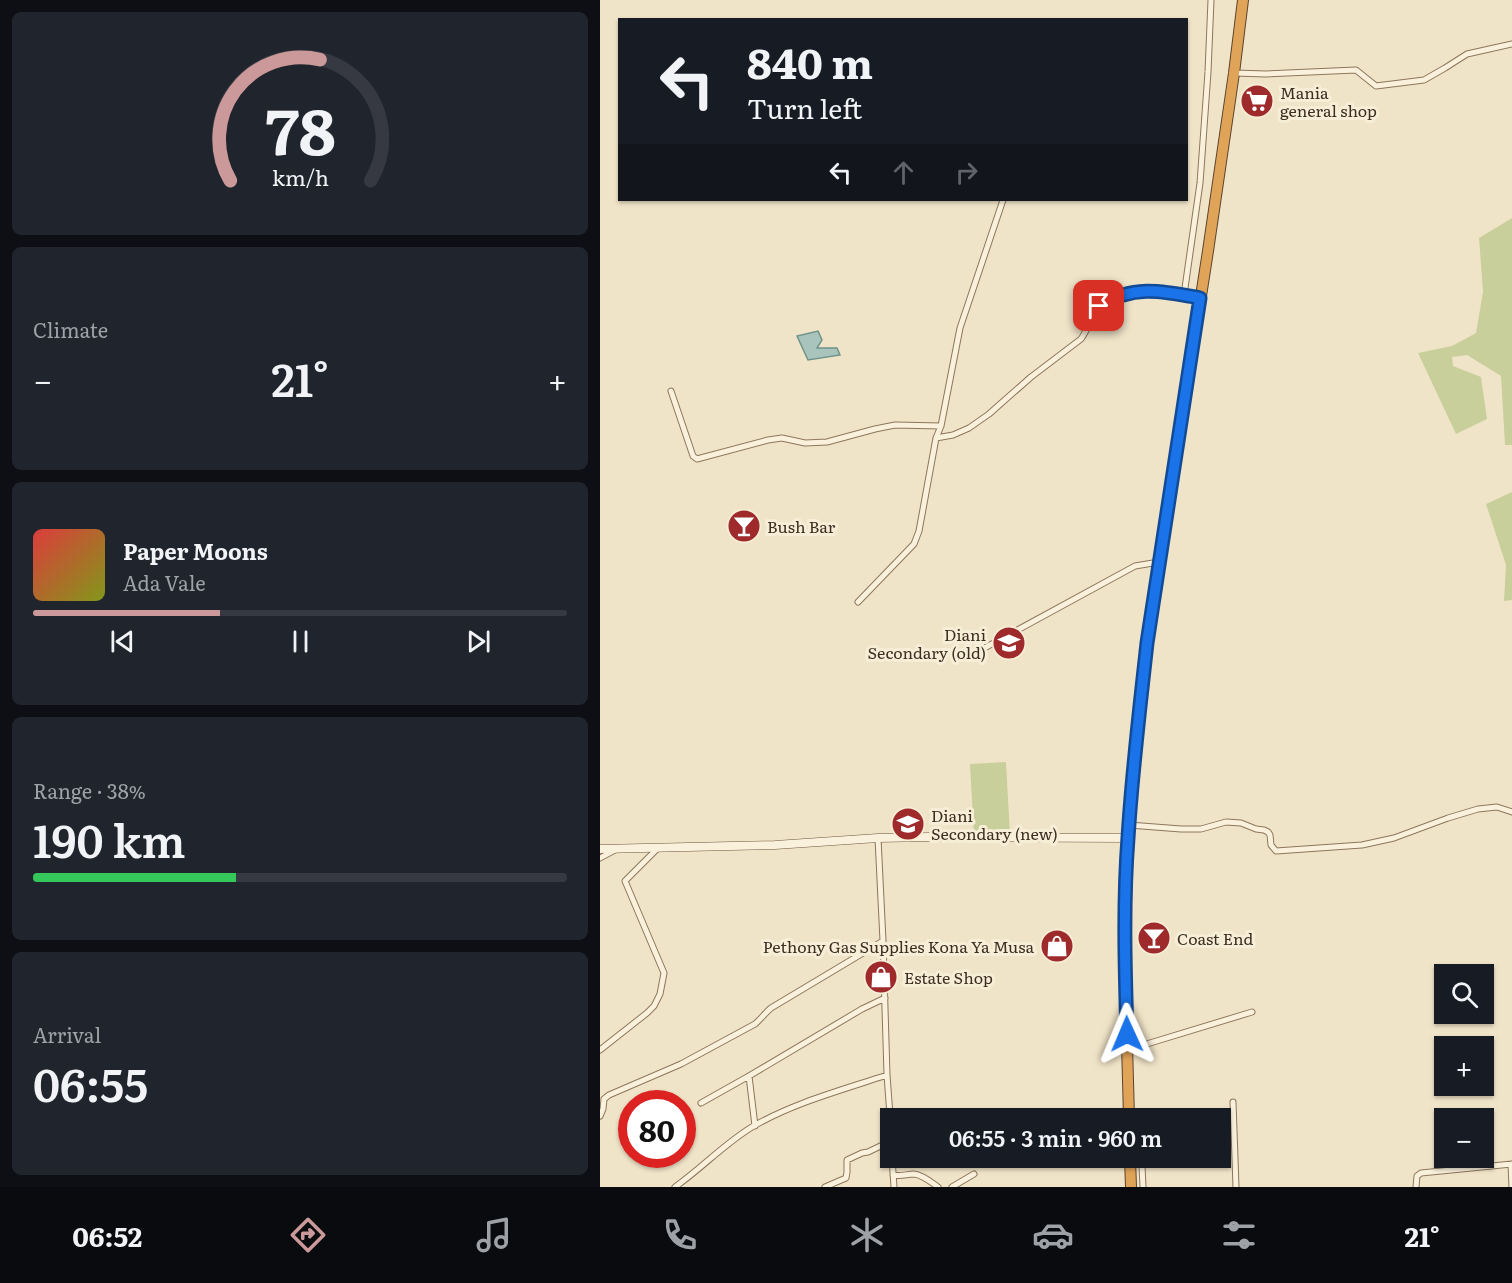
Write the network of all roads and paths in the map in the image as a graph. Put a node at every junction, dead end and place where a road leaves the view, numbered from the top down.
1 (1211, 0) edge
2 (1243, 0) edge
3 (1512, 44) edge
4 (1234, 73) junction
5 (1004, 201) edge
6 (1184, 295) junction
7 (1200, 298) junction
8 (671, 391) dead end
9 (941, 426) junction
10 (936, 438) junction
11 (1160, 562) junction
12 (858, 602) dead end
13 (979, 651) dead end
14 (1512, 812) edge
15 (1129, 825) junction
16 (878, 838) junction
17 (1128, 838) junction
18 (600, 849) edge
19 (617, 849) junction
20 (657, 849) junction
21 (600, 858) edge
22 (883, 941) junction
23 (885, 998) junction
24 (1252, 1012) dead end
25 (600, 1050) edge
26 (1127, 1050) junction
27 (887, 1075) junction
28 (749, 1076) junction
29 (701, 1102) dead end
30 (1233, 1102) dead end
31 (889, 1108) edge
32 (1129, 1108) edge
33 (600, 1116) edge
34 (755, 1126) junction
35 (880, 1146) edge
36 (1511, 1164) edge
37 (893, 1168) edge
38 (1130, 1168) edge
39 (1142, 1168) edge
40 (974, 1174) dead end
41 (893, 1175) junction
42 (675, 1187) edge
43 (825, 1187) edge
44 (894, 1187) edge
45 (938, 1187) edge
46 (952, 1187) edge
47 (1131, 1187) edge
48 (1143, 1187) edge
49 (1236, 1187) edge
50 (1416, 1187) edge
51 (1512, 1187) edge

1 - 6 street
2 - 4 highway
3 - 4 street
4 - 7 highway
5 - 9 street
6 - 7 street
6 - 10 street
7 - 11 highway
8 - 9 street
9 - 10 street
10 - 12 street
11 - 13 street
11 - 15 highway
14 - 15 street
15 - 17 highway
16 - 17 street
16 - 20 street
16 - 22 street
17 - 26 highway
18 - 19 street
19 - 20 street
19 - 21 street
20 - 25 street
22 - 23 street
22 - 33 street
23 - 27 street
23 - 28 street
24 - 26 street
26 - 32 highway
27 - 31 street
27 - 34 street
28 - 29 street
28 - 34 street
30 - 49 street
34 - 42 street
35 - 43 street
36 - 50 street
36 - 51 street
37 - 41 street
38 - 47 highway
39 - 48 street
40 - 46 street
41 - 44 street
41 - 45 street

